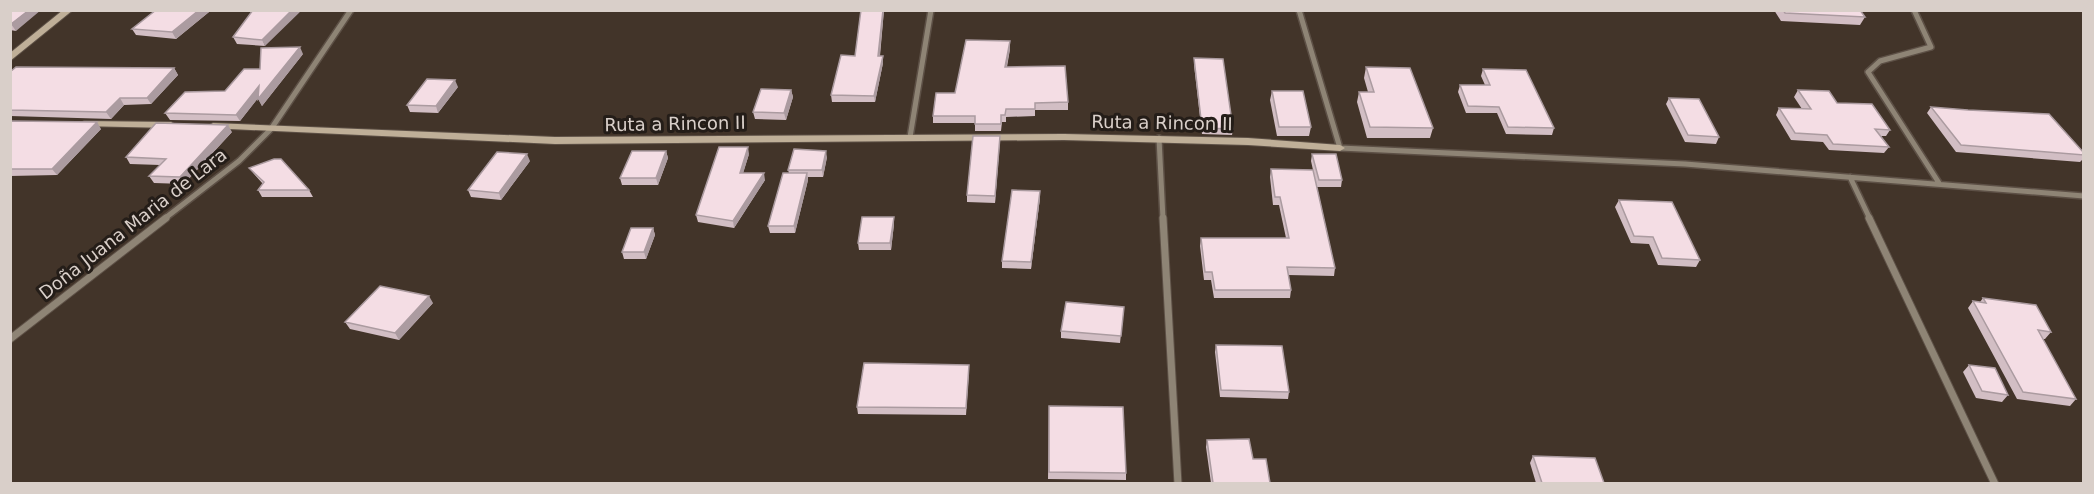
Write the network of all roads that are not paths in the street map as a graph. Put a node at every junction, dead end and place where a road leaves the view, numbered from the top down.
1 (69, 10) edge
2 (351, 10) edge
3 (931, 10) edge
4 (1299, 10) edge
5 (1914, 10) edge
6 (10, 58) edge
7 (70, 123) edge
8 (178, 125) edge
9 (202, 126) edge
10 (271, 129) junction
11 (910, 137) junction
12 (1159, 138) junction
13 (1340, 148) junction
14 (1850, 177) junction
15 (1939, 183) junction
16 (2084, 196) edge
17 (10, 339) edge
18 (1178, 483) edge
19 (1995, 483) edge

1 - 6 street
2 - 10 street, Doña Juana Maria de Lara
3 - 11 street
4 - 13 street
5 - 15 street
7 - 8 street
9 - 10 street, Ruta a Rincon II
10 - 11 street, Ruta a Rincon II
10 - 17 street, Doña Juana Maria de Lara
11 - 12 street, Ruta a Rincon II
12 - 13 street, Ruta a Rincon II
12 - 18 street
13 - 14 street
14 - 15 street
14 - 19 street
15 - 16 street

